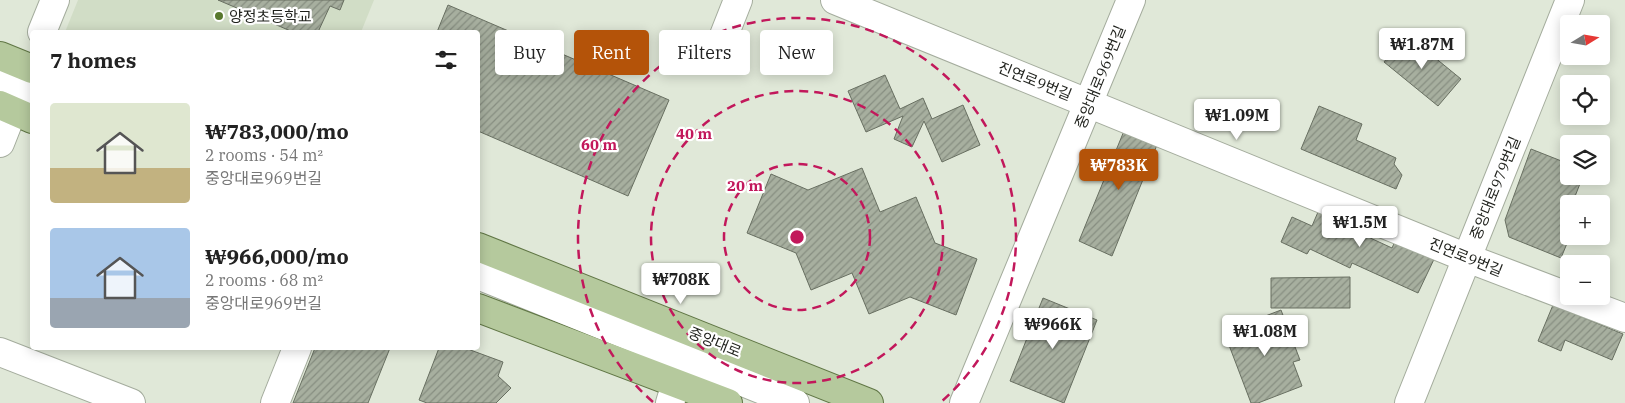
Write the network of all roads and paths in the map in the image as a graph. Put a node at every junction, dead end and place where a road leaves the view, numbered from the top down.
1 (55, 0) edge
2 (738, 0) edge
3 (835, 0) edge
4 (1131, 0) edge
5 (1570, 0) edge
6 (43, 30) edge
7 (726, 30) edge
8 (0, 56) edge
9 (30, 64) edge
10 (0, 82) edge
11 (1089, 103) junction
12 (19, 107) edge
13 (0, 143) edge
14 (480, 248) edge
15 (1467, 258) junction
16 (480, 276) edge
17 (480, 309) edge
18 (1625, 318) edge
19 (296, 350) edge
20 (0, 352) edge
21 (673, 393) edge
22 (131, 403) edge
23 (275, 403) edge
24 (728, 403) edge
25 (795, 403) edge
26 (869, 403) edge
27 (964, 403) edge
28 (1409, 403) edge

1 - 6 street
2 - 7 street
3 - 11 street, 진연로9번길
4 - 11 street, 중앙대로969번길
5 - 15 street, 중앙대로979번길
8 - 9 main road
10 - 12 street
11 - 15 street, 진연로9번길
11 - 27 street, 중앙대로969번길
12 - 13 street
14 - 26 main road, 중앙대로
15 - 18 street, 진연로9번길
15 - 28 street, 중앙대로979번길
16 - 25 street
17 - 21 main road
19 - 23 street
20 - 22 street
21 - 24 main road

